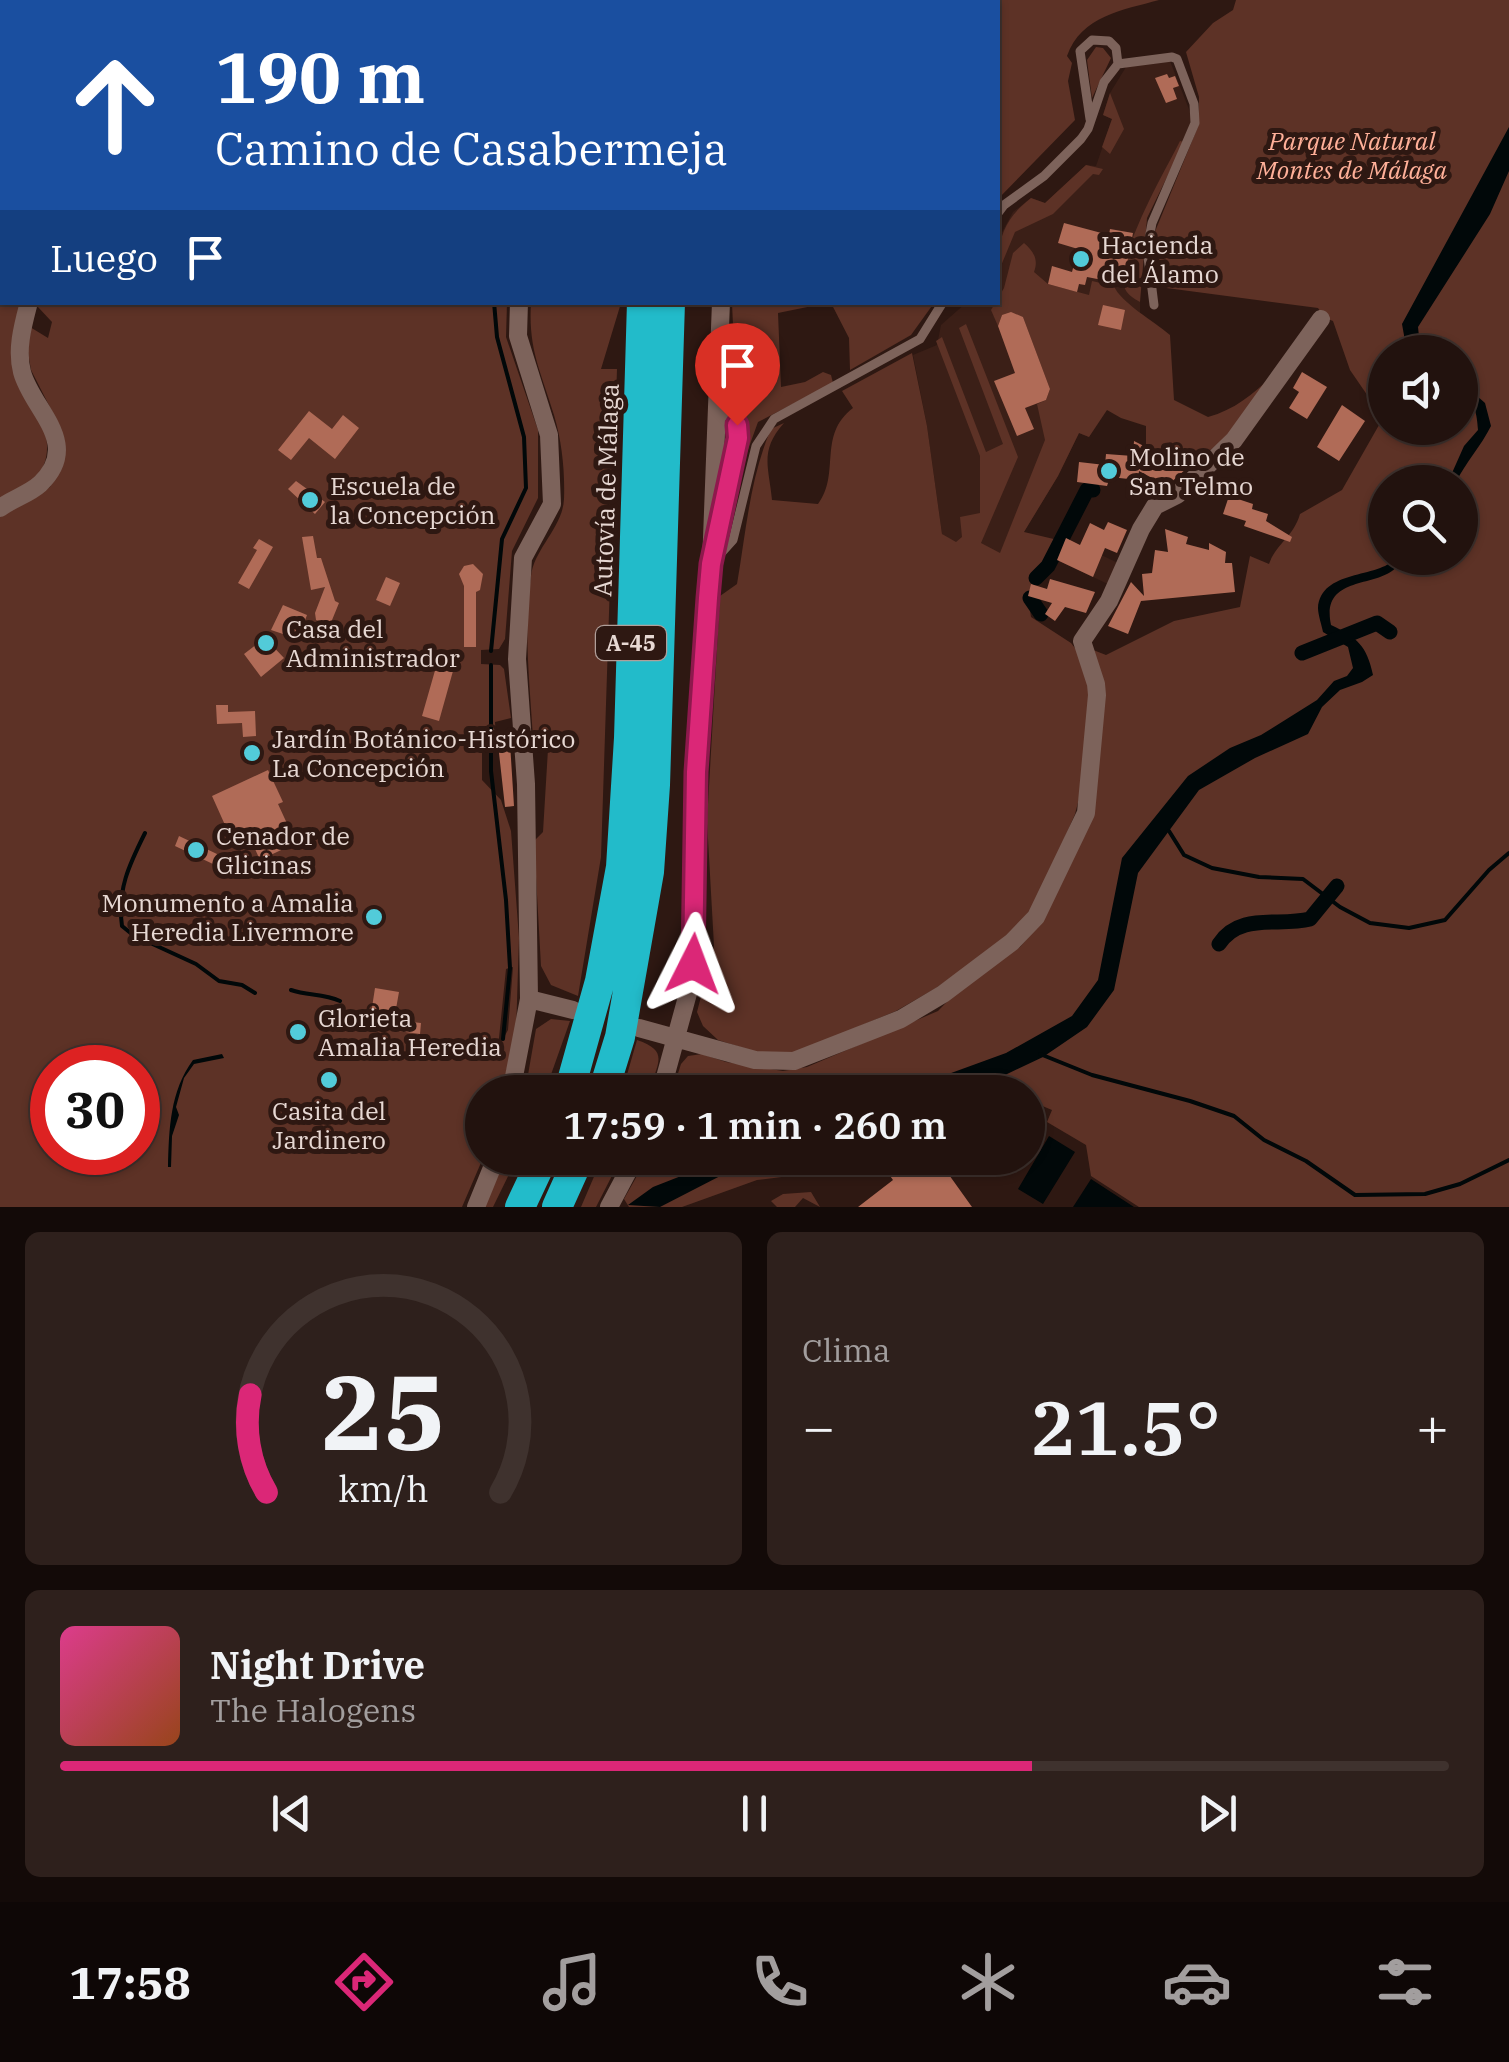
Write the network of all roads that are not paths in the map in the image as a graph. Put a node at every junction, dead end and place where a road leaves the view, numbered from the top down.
1 (1118, 64) junction
2 (1090, 118) junction
3 (1000, 211) edge
4 (28, 305) edge
5 (520, 305) edge
6 (642, 305) edge
7 (670, 305) edge
8 (721, 305) edge
9 (940, 305) edge
10 (1154, 306) dead end
11 (1321, 320) dead end
12 (920, 339) junction
13 (928, 349) dead end
14 (0, 508) edge
15 (711, 564) junction
16 (530, 999) junction
17 (573, 1010) dead end
18 (639, 1028) dead end
19 (676, 1038) junction
20 (514, 1075) edge
21 (573, 1075) edge
22 (607, 1075) edge
23 (665, 1075) edge
24 (489, 1175) edge
25 (535, 1175) edge
26 (571, 1175) edge
27 (626, 1175) edge
28 (476, 1207) edge
29 (520, 1207) edge
30 (557, 1207) edge
31 (609, 1207) edge

1 - 2 lane
1 - 2 lane
1 - 10 lane
2 - 3 lane
4 - 14 street
5 - 16 street
6 - 21 highway, Autovía de Málaga / A-45
7 - 22 highway, A-45
8 - 15 street
9 - 12 lane
11 - 19 street
12 - 13 lane
12 - 15 lane
15 - 19 street
16 - 17 street
16 - 20 street
18 - 19 street
19 - 23 street
24 - 28 street
25 - 29 highway
26 - 30 highway
27 - 31 street

